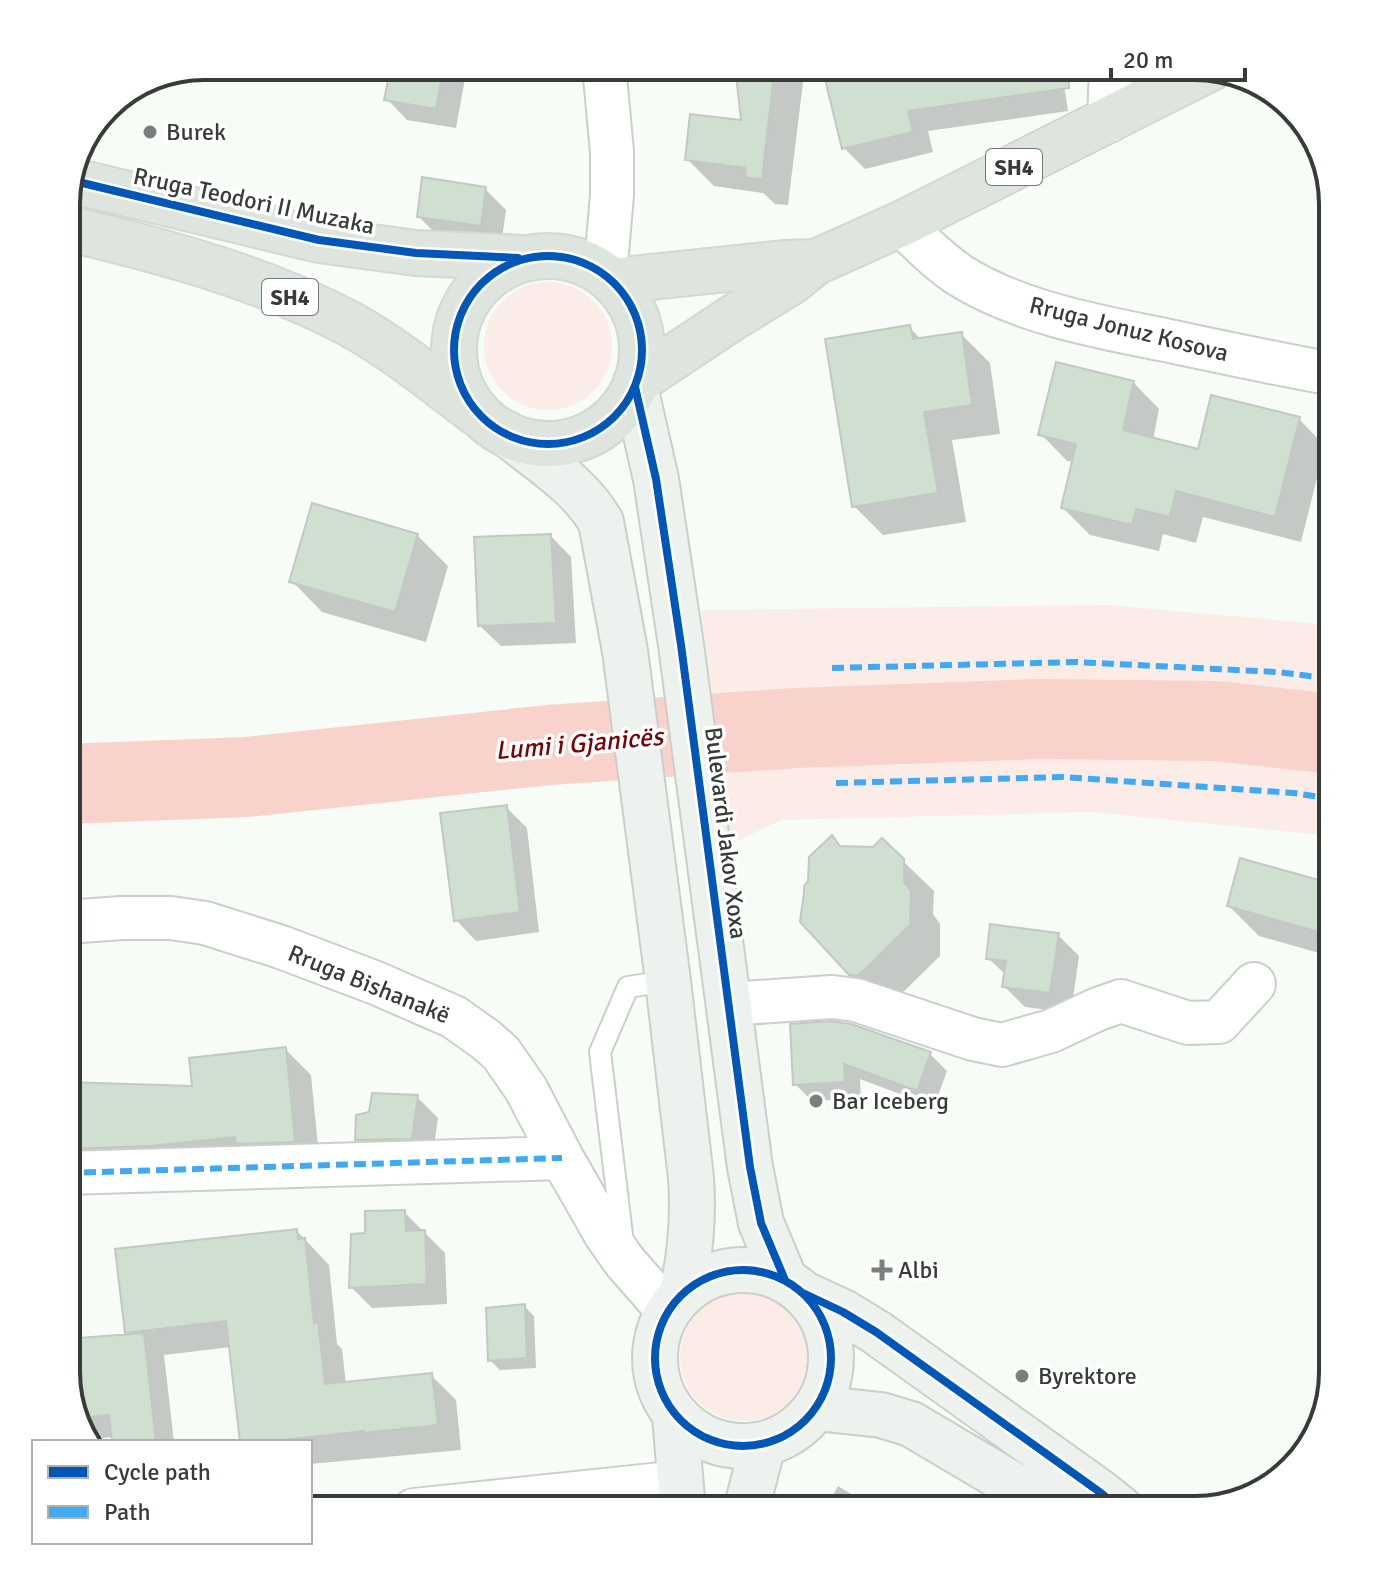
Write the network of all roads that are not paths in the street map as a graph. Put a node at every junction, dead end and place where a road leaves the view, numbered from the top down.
1 (605, 80) edge
2 (1110, 80) edge
3 (1188, 80) edge
4 (1109, 121) junction
5 (82, 183) edge
6 (901, 224) junction
7 (80, 231) edge
8 (526, 258) junction
9 (816, 262) junction
10 (609, 278) junction
11 (1319, 371) edge
12 (635, 385) junction
13 (497, 428) junction
14 (80, 921) edge
15 (668, 981) junction
16 (1254, 984) dead end
17 (728, 1004) junction
18 (562, 1158) junction
19 (80, 1173) edge
20 (625, 1262) junction
21 (794, 1287) junction
22 (675, 1302) junction
23 (816, 1408) junction
24 (675, 1417) junction
25 (763, 1445) junction
26 (681, 1496) edge
27 (750, 1496) edge
28 (1032, 1496) edge
29 (1104, 1496) edge

1 - 10 street
2 - 4 street
3 - 4 main road, SH4
4 - 6 main road, SH4
5 - 8 main road, Rruga Teodori II Muzaka
6 - 9 main road, SH4
6 - 11 street, Rruga Jonuz Kosova
7 - 13 main road, SH4
8 - 10 main road
8 - 13 main road
9 - 10 main road, SH4
9 - 12 main road, SH4
10 - 12 main road, SH4
12 - 13 main road, SH4
12 - 17 main road, Bulevardi Jakov Xoxa
13 - 15 main road
14 - 18 street, Rruga Bishanakë
15 - 20 lane
15 - 22 main road
16 - 17 street
17 - 21 main road, Bulevardi Jakov Xoxa
18 - 19 street
18 - 20 street, Rruga Bishanakë
20 - 22 street, Rruga Bishanakë
21 - 22 main road
21 - 23 main road
21 - 29 main road
22 - 24 main road
23 - 25 main road
23 - 28 main road
24 - 25 main road
24 - 26 main road
25 - 27 main road

